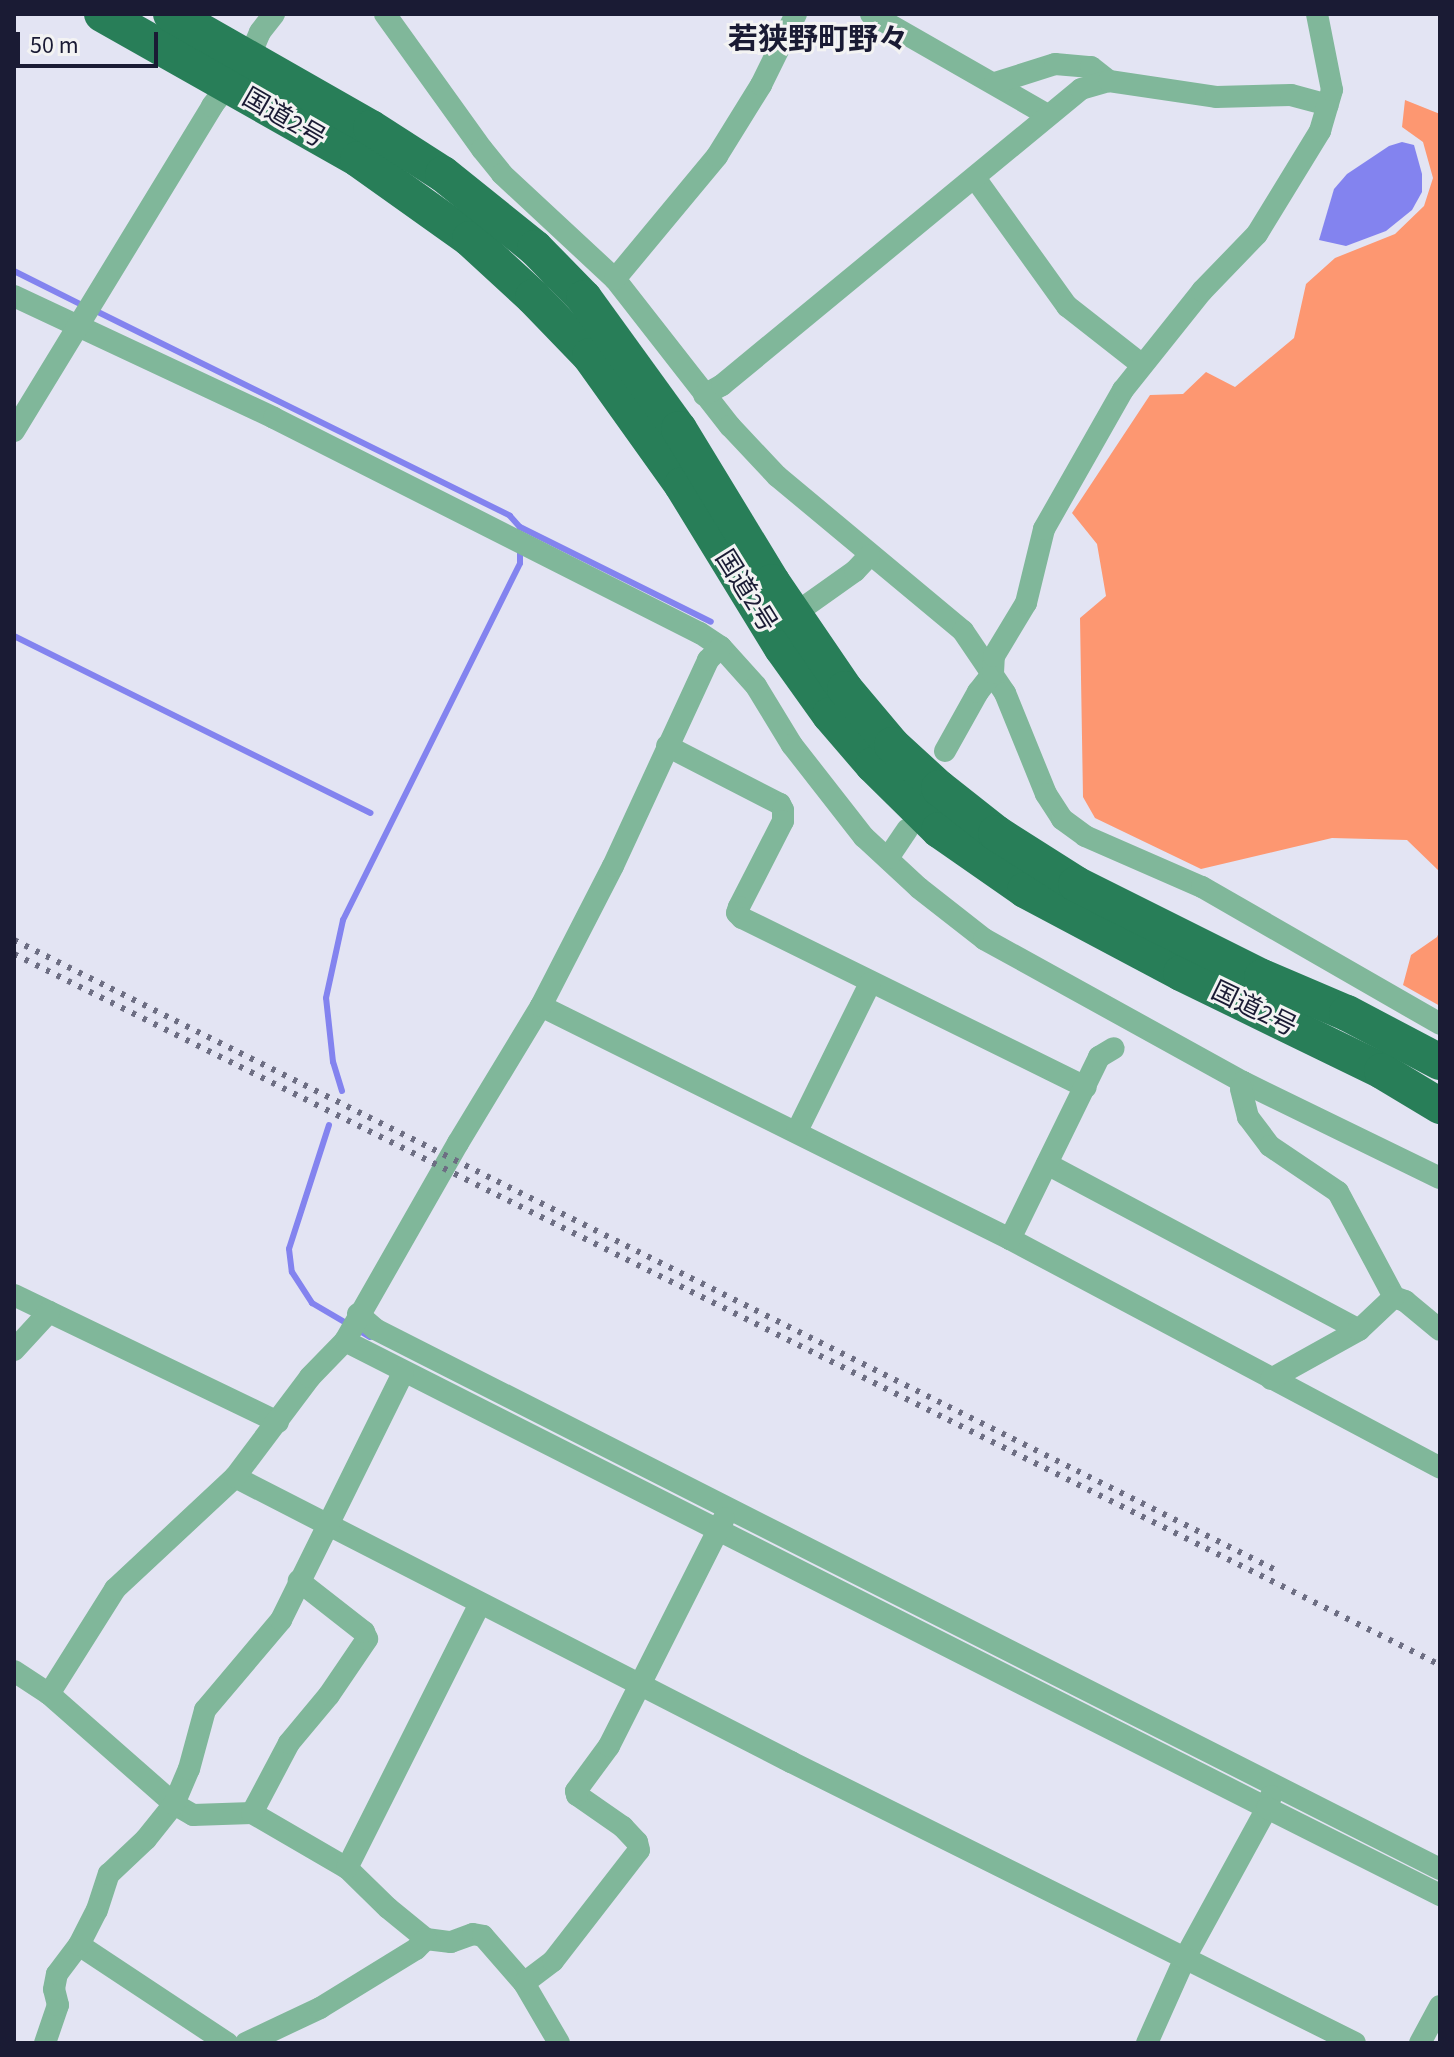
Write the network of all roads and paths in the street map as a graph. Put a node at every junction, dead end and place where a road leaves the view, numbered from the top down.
1 (102, 14) edge
2 (171, 14) edge
3 (274, 14) edge
4 (385, 14) edge
5 (796, 14) edge
6 (871, 14) edge
7 (1317, 14) edge
8 (249, 58) junction
9 (1109, 81) junction
10 (995, 83) junction
11 (226, 84) junction
12 (1328, 105) junction
13 (1047, 115) junction
14 (975, 178) junction
15 (615, 279) junction
16 (14, 296) edge
17 (80, 322) junction
18 (1141, 364) junction
19 (704, 395) junction
20 (14, 431) edge
21 (869, 556) junction
22 (793, 615) junction
23 (721, 647) junction
24 (993, 673) junction
25 (667, 746) junction
26 (945, 751) dead end
27 (907, 830) dead end
28 (888, 858) junction
29 (870, 983) junction
30 (541, 1006) junction
31 (1440, 1024) edge
32 (1114, 1048) dead end
33 (1440, 1062) edge
34 (1243, 1082) junction
35 (1086, 1087) junction
36 (1440, 1106) edge
37 (797, 1131) junction
38 (1047, 1164) junction
39 (1440, 1178) edge
40 (1010, 1239) junction
41 (14, 1295) edge
42 (1394, 1297) junction
43 (49, 1312) junction
44 (352, 1327) junction
45 (1359, 1330) junction
46 (1440, 1330) edge
47 (14, 1350) edge
48 (403, 1373) junction
49 (1271, 1379) junction
50 (278, 1422) junction
51 (1440, 1468) edge
52 (235, 1477) junction
53 (724, 1519) junction
54 (328, 1525) junction
55 (299, 1581) junction
56 (480, 1604) junction
57 (14, 1671) edge
58 (641, 1684) junction
59 (49, 1694) junction
60 (1270, 1800) junction
61 (174, 1804) junction
62 (252, 1813) junction
63 (347, 1868) junction
64 (1440, 1869) edge
65 (1440, 1895) edge
66 (426, 1939) junction
67 (79, 1945) junction
68 (1185, 1958) junction
69 (524, 1983) junction
70 (1440, 2006) edge
71 (556, 2042) edge
72 (45, 2043) edge
73 (227, 2043) edge
74 (246, 2043) edge
75 (1147, 2043) edge
76 (1355, 2043) edge
77 (1420, 2043) edge

1 - 11 highway, 国道2号
2 - 8 highway, 国道2号
3 - 8 street
4 - 15 street
5 - 15 street
6 - 10 street
7 - 12 street
8 - 11 street
8 - 22 highway, 国道2号
9 - 10 street
9 - 12 street
9 - 13 street
10 - 13 street
11 - 17 street
11 - 36 highway, 国道2号
12 - 18 street
13 - 14 street
14 - 18 street
14 - 19 street
15 - 19 street
16 - 17 street
17 - 20 street
17 - 23 street
18 - 24 street
19 - 21 street
21 - 22 street
21 - 24 street
22 - 33 highway, 国道2号
23 - 25 street
23 - 28 street
24 - 26 street
24 - 31 street
25 - 29 street
25 - 30 street
27 - 28 street
28 - 34 street
29 - 35 street
29 - 37 street
30 - 37 street
30 - 44 street
32 - 35 street
34 - 39 street
34 - 42 street
35 - 38 street
37 - 40 street
38 - 40 street
38 - 45 street
40 - 49 street
41 - 43 street
42 - 45 street
42 - 46 street
43 - 47 street
43 - 50 street
44 - 48 street
44 - 50 street
44 - 53 street
45 - 49 street
48 - 53 street
48 - 54 street
49 - 51 street
50 - 52 street
52 - 54 street
52 - 59 street
53 - 58 street
53 - 60 street
53 - 64 street
54 - 55 street
54 - 56 street
55 - 61 street
55 - 62 street
56 - 58 street
56 - 63 street
57 - 59 street
58 - 68 street
58 - 69 street
59 - 61 street
60 - 65 street
60 - 68 street
61 - 62 street
61 - 67 street
62 - 63 street
63 - 66 street
66 - 69 street
66 - 74 street
67 - 72 street
67 - 73 street
68 - 75 street
68 - 76 street
69 - 71 street
70 - 77 street

